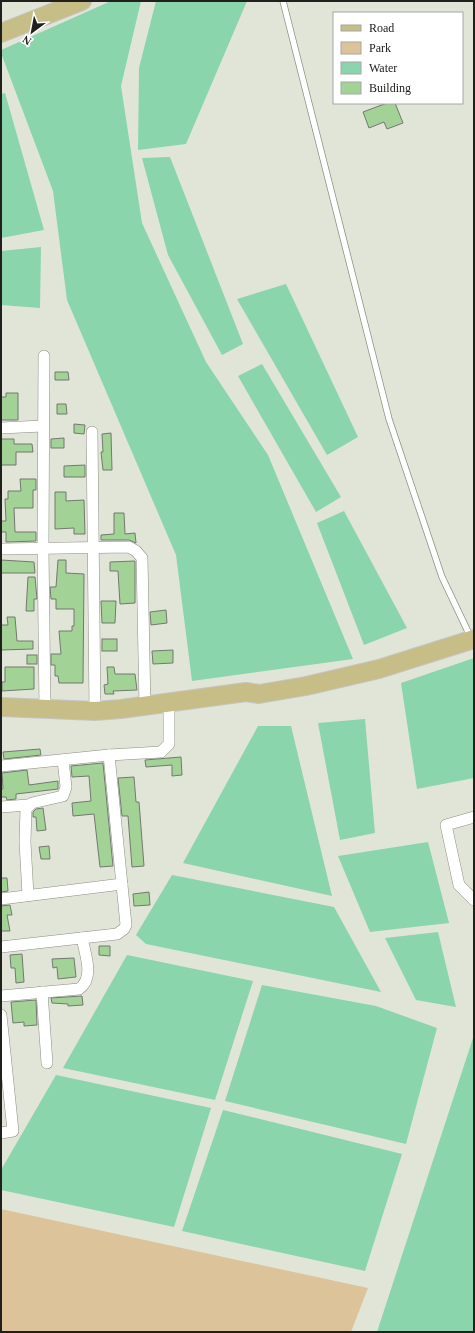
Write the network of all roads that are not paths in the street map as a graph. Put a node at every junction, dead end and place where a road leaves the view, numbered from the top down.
1 (283, 1) edge
2 (73, 5) edge
3 (1, 33) edge
4 (44, 356) dead end
5 (44, 426) junction
6 (1, 428) edge
7 (92, 432) dead end
8 (43, 548) junction
9 (94, 548) junction
10 (1, 549) edge
11 (473, 639) edge
12 (259, 694) junction
13 (1, 707) edge
14 (145, 707) junction
15 (45, 710) junction
16 (95, 711) junction
17 (169, 713) junction
18 (1, 717) edge
19 (109, 755) junction
20 (62, 760) junction
21 (1, 766) edge
22 (28, 805) junction
23 (1, 807) edge
24 (474, 818) edge
25 (122, 884) junction
26 (28, 895) junction
27 (1, 899) edge
28 (474, 900) edge
29 (82, 938) junction
30 (1, 947) edge
31 (42, 992) junction
32 (1, 996) edge
33 (1, 1015) edge
34 (47, 1063) dead end
35 (1, 1133) edge

1 - 11 lane
2 - 3 main road
4 - 5 street
5 - 6 street
5 - 8 street
7 - 9 street
8 - 9 street
8 - 10 street
8 - 15 street
9 - 14 street
9 - 16 street
11 - 12 main road
12 - 14 main road
12 - 17 main road
13 - 15 main road
14 - 16 main road
15 - 16 main road
17 - 18 main road
17 - 19 street
19 - 20 street
19 - 25 street
20 - 21 street
20 - 22 street
22 - 23 street
22 - 26 street
24 - 28 street
25 - 26 street
25 - 29 street
26 - 27 street
29 - 30 street
29 - 31 street
31 - 32 street
31 - 34 street
33 - 35 street

